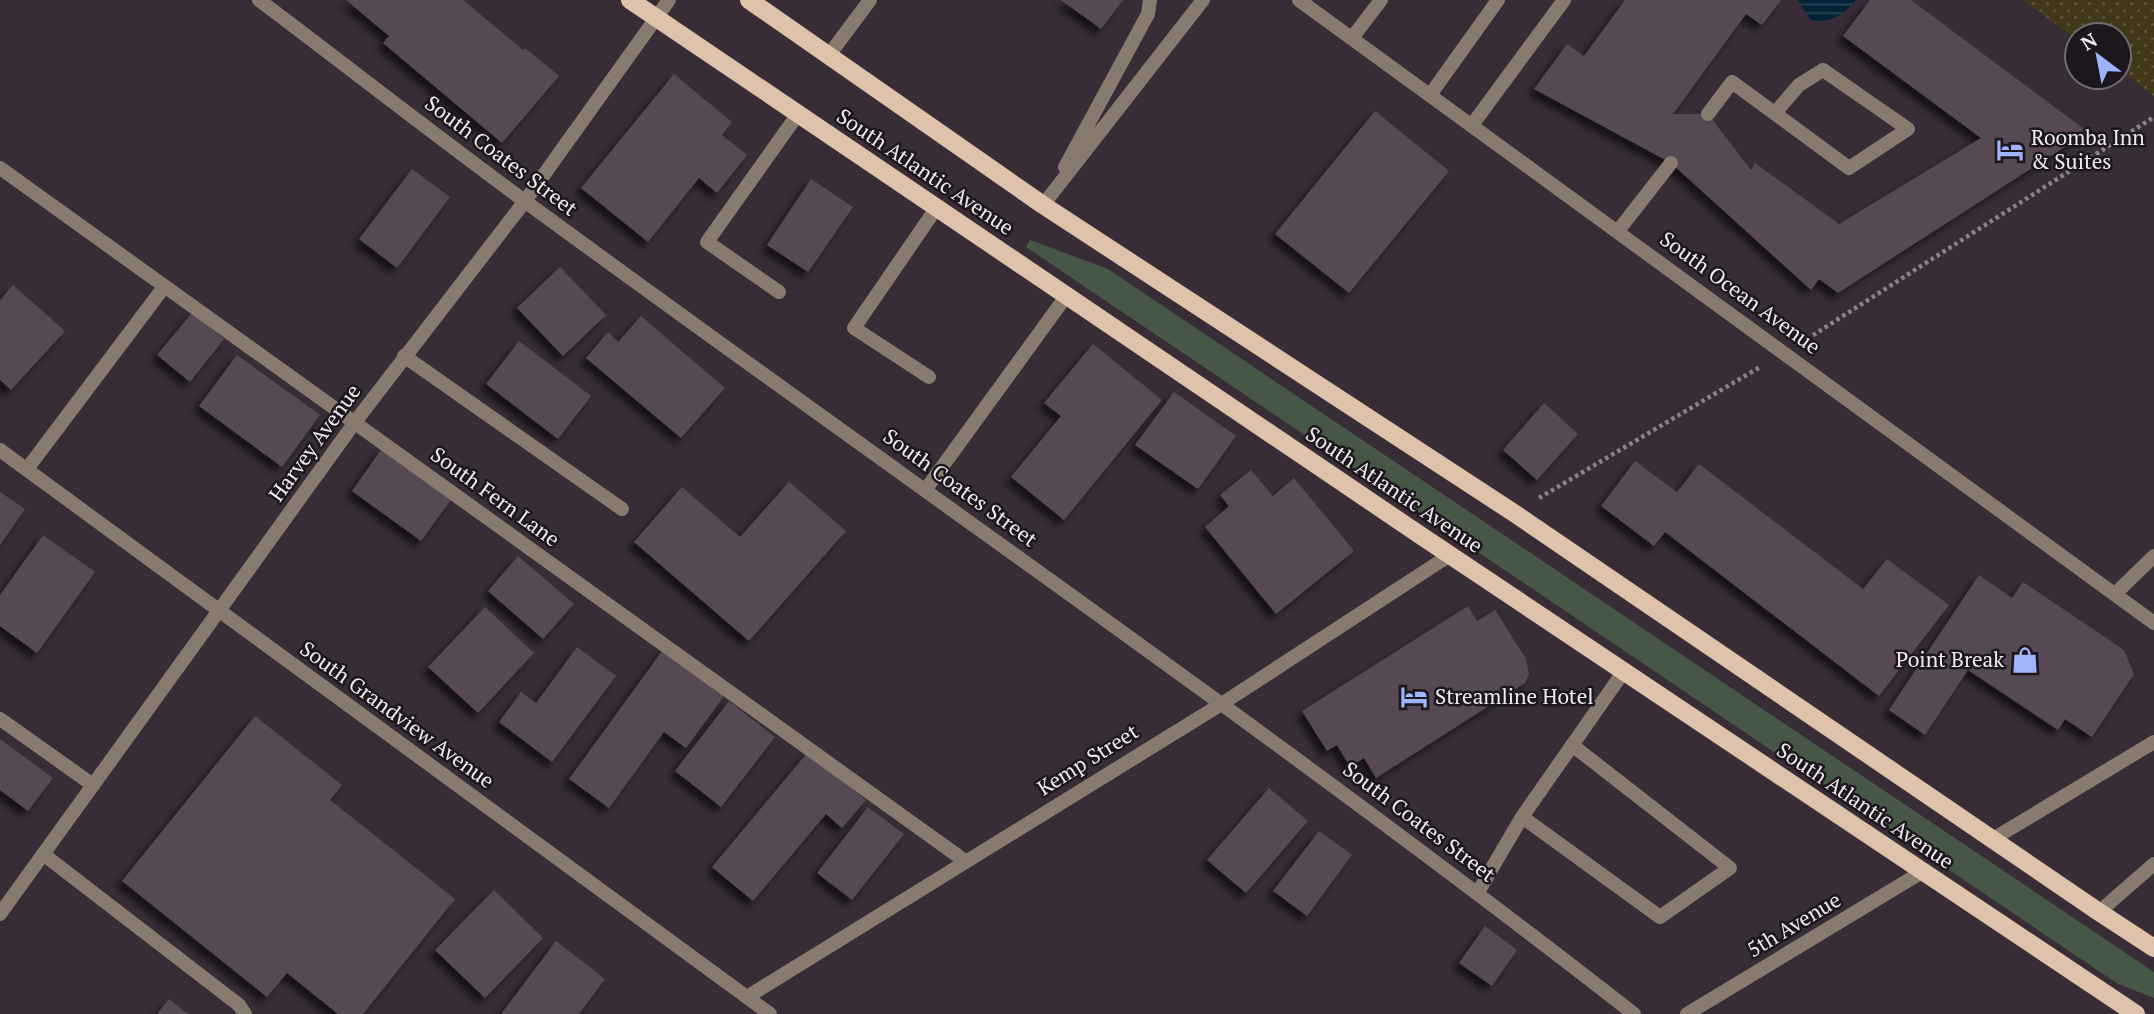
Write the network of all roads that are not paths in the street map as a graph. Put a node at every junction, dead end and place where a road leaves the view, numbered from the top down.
1 (259, 0) edge
2 (630, 0) edge
3 (669, 0) edge
4 (749, 0) edge
5 (870, 0) edge
6 (1150, 0) edge
7 (1203, 0) edge
8 (1299, 0) edge
9 (1381, 0) edge
10 (1499, 0) edge
11 (1564, 0) edge
12 (656, 19) junction
13 (1352, 38) junction
14 (829, 55) junction
15 (1430, 95) junction
16 (798, 114) junction
17 (1708, 114) dead end
18 (1775, 114) junction
19 (1472, 125) junction
20 (1671, 163) dead end
21 (0, 168) edge
22 (525, 201) junction
23 (1044, 205) junction
24 (937, 207) junction
25 (1618, 231) junction
26 (164, 287) junction
27 (779, 292) dead end
28 (1067, 295) junction
29 (404, 356) junction
30 (929, 377) dead end
31 (355, 422) junction
32 (0, 450) edge
33 (27, 469) junction
34 (926, 489) junction
35 (622, 509) dead end
36 (1450, 555) junction
37 (2154, 556) edge
38 (2115, 594) junction
39 (219, 611) junction
40 (2154, 623) edge
41 (1624, 671) junction
42 (1223, 703) junction
43 (0, 719) edge
44 (2154, 743) edge
45 (1572, 745) junction
46 (93, 785) junction
47 (1522, 817) junction
48 (1993, 839) junction
49 (43, 854) junction
50 (965, 861) junction
51 (2154, 864) edge
52 (1922, 872) junction
53 (1478, 892) junction
54 (2099, 912) junction
55 (0, 914) edge
56 (2154, 948) edge
57 (747, 997) junction
58 (246, 1014) edge
59 (770, 1014) edge
60 (1634, 1014) edge
61 (1687, 1014) edge
62 (2136, 1014) edge

1 - 22 street, South Coates Street
2 - 12 main road, South Atlantic Avenue
3 - 12 street, Harvey Avenue
4 - 14 main road, South Atlantic Avenue
5 - 14 street
6 - 23 street
7 - 23 street
8 - 13 street, South Ocean Avenue
9 - 13 street
10 - 15 street
11 - 19 street
12 - 16 main road, South Atlantic Avenue
12 - 22 street, Harvey Avenue
13 - 15 street, South Ocean Avenue
14 - 23 main road, South Atlantic Avenue
15 - 19 street, South Ocean Avenue
16 - 24 main road, South Atlantic Avenue
16 - 27 street
17 - 18 street
18 - 18 street
19 - 25 street, South Ocean Avenue
20 - 25 street
21 - 26 street, South Fern Lane
22 - 29 street, Harvey Avenue
22 - 34 street, South Coates Street
23 - 48 main road, South Atlantic Avenue
24 - 28 main road, South Atlantic Avenue
24 - 30 street
25 - 38 street, South Ocean Avenue
26 - 31 street, South Fern Lane
26 - 33 street
28 - 34 street
28 - 36 main road, South Atlantic Avenue
29 - 31 street, Harvey Avenue
29 - 35 street
31 - 39 street, Harvey Avenue
31 - 50 street, South Fern Lane
32 - 33 street, South Grandview Avenue
33 - 39 street, South Grandview Avenue
34 - 42 street, South Coates Street
36 - 41 main road, South Atlantic Avenue
36 - 42 street, Kemp Street
37 - 38 street
38 - 40 street, South Ocean Avenue
39 - 46 street, Harvey Avenue
39 - 57 street, South Grandview Avenue
41 - 45 street
41 - 52 main road, South Atlantic Avenue
42 - 50 street, Kemp Street
42 - 53 street, South Coates Street
43 - 46 street
44 - 48 street
45 - 47 street
45 - 47 street
46 - 49 street, Harvey Avenue
47 - 53 street
48 - 54 main road, South Atlantic Avenue
49 - 55 street, Harvey Avenue
49 - 58 street
50 - 57 street, Kemp Street
51 - 54 street
52 - 61 street, 5th Avenue
52 - 62 main road, South Atlantic Avenue
53 - 60 street, South Coates Street
54 - 56 main road, South Atlantic Avenue
57 - 59 street, South Grandview Avenue

